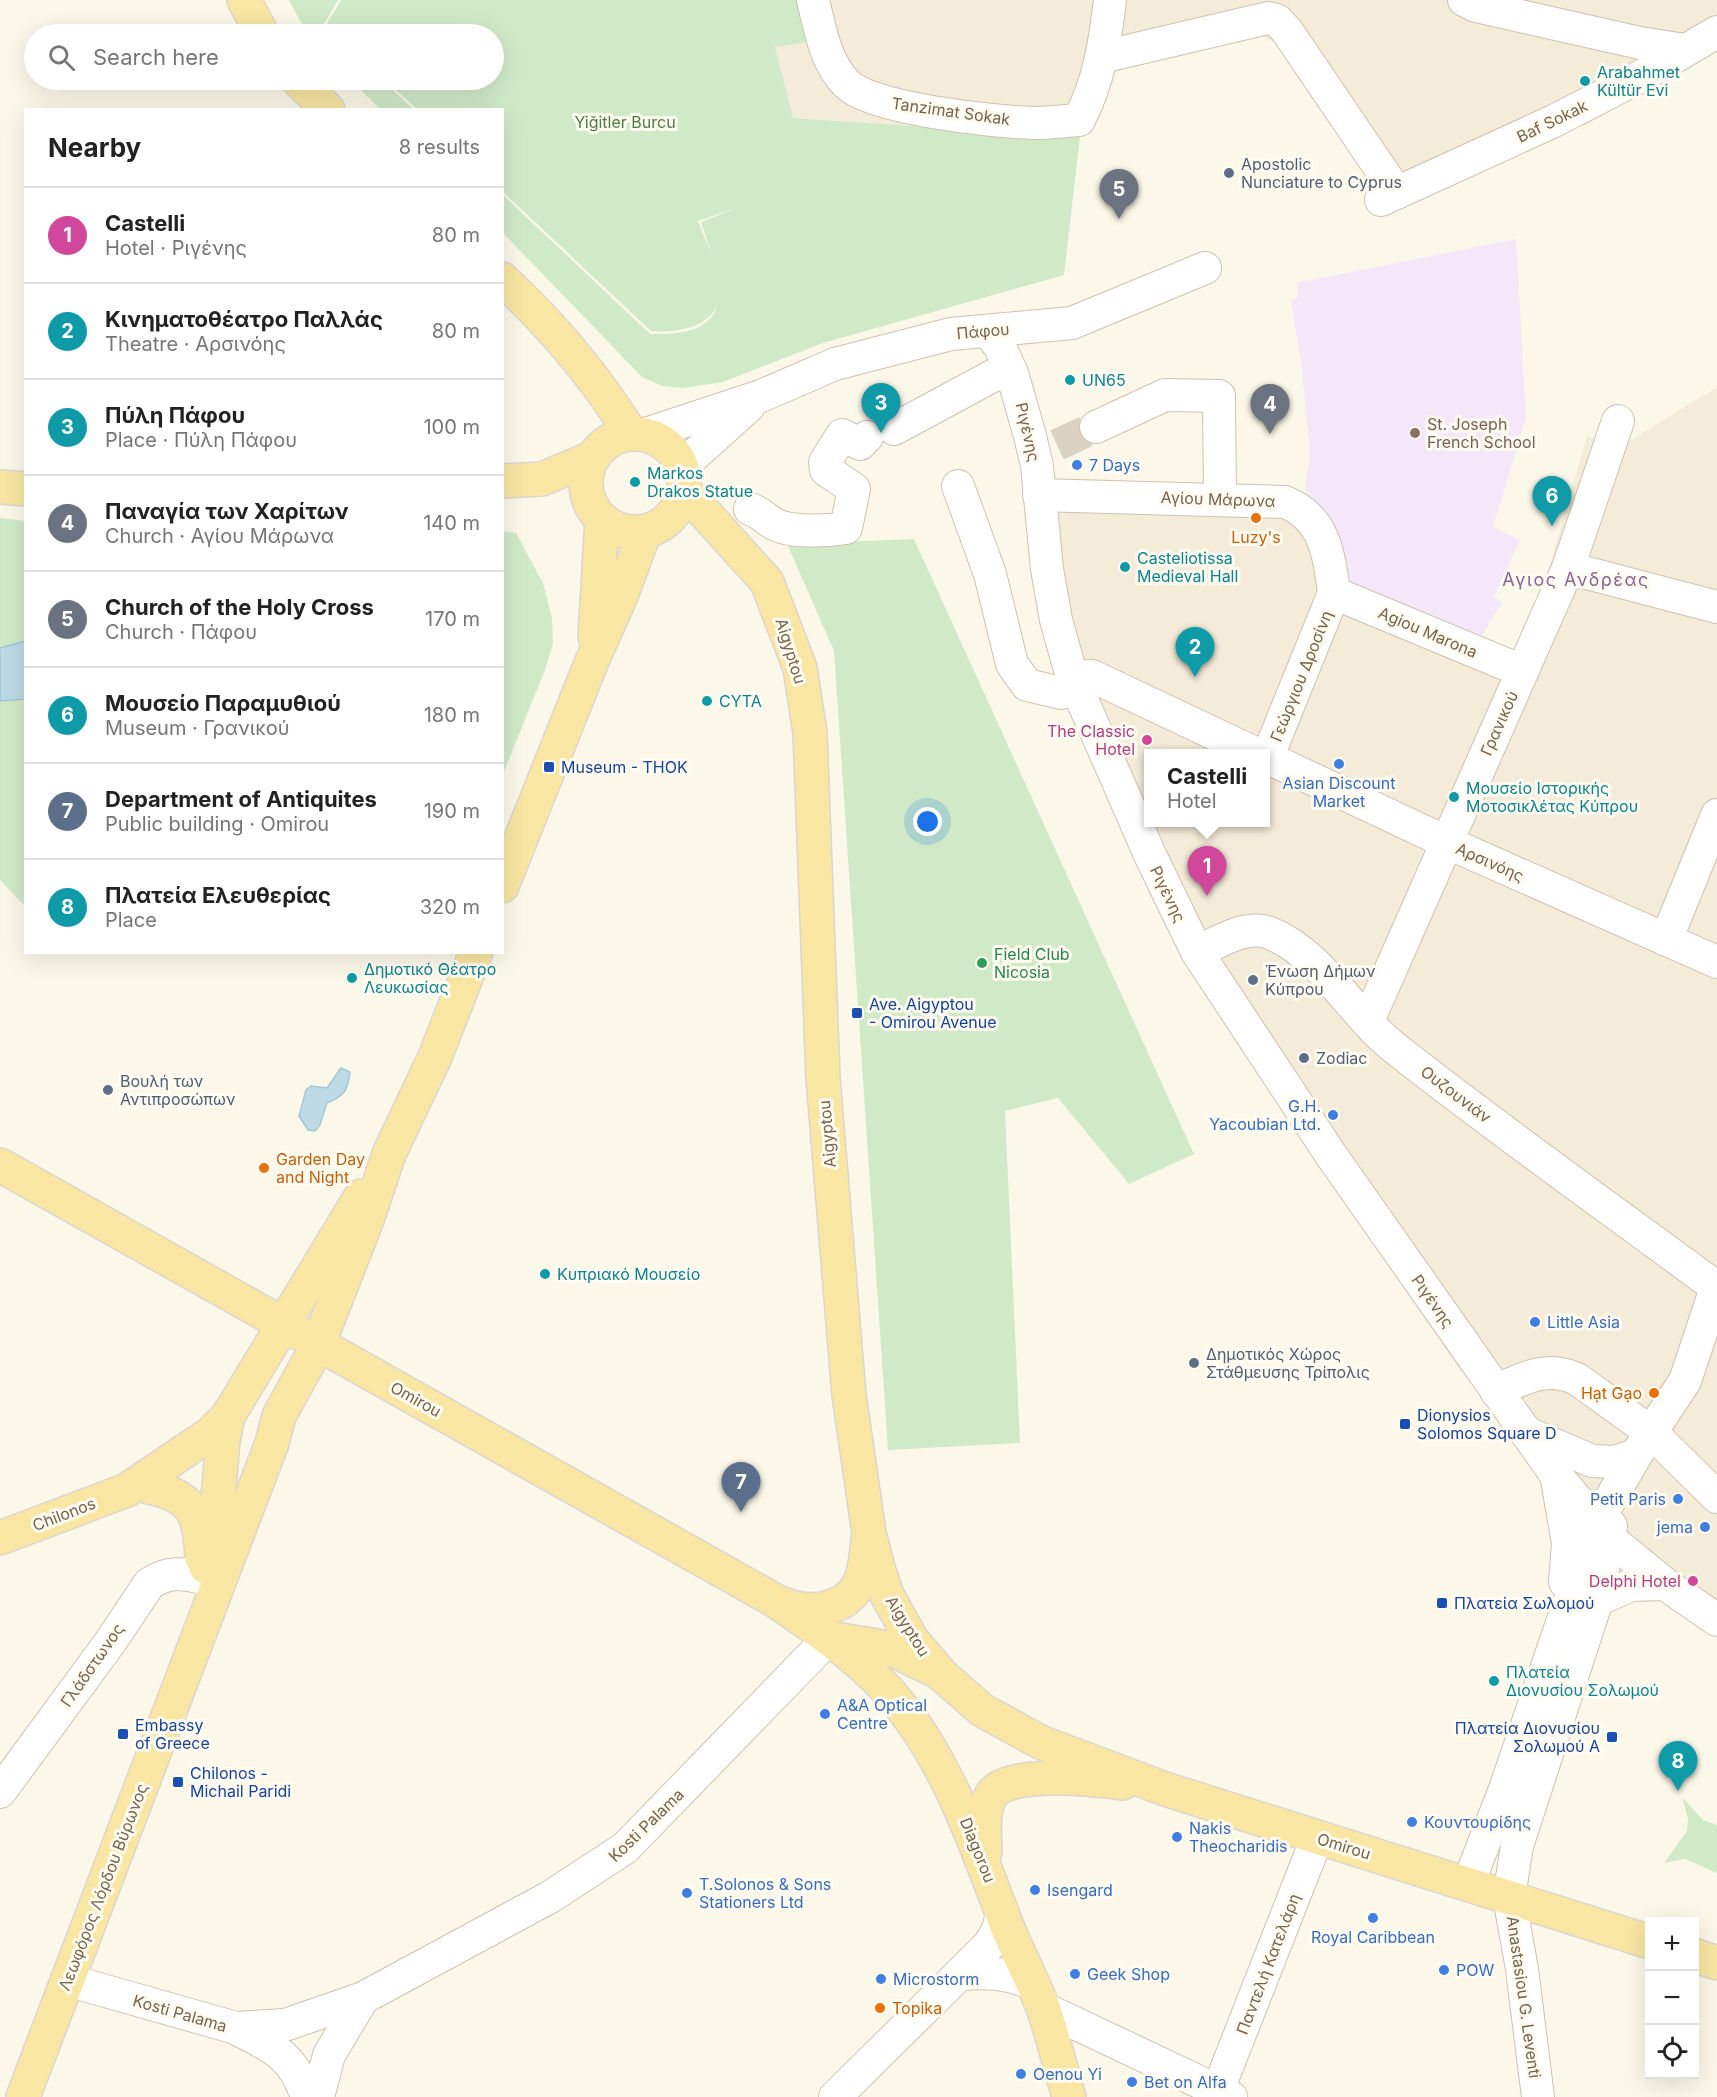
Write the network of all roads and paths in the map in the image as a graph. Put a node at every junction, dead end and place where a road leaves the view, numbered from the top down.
1 (244, 0) edge
2 (813, 0) edge
3 (1110, 0) edge
4 (1474, 2) edge
5 (257, 24) edge
6 (1717, 32) edge
7 (1685, 50) junction
8 (1102, 57) junction
9 (308, 90) edge
10 (326, 108) edge
11 (1205, 268) dead end
12 (504, 281) edge
13 (988, 331) junction
14 (998, 373) dead end
15 (761, 396) junction
16 (1618, 421) dead end
17 (1096, 427) tunnel mouth
18 (621, 441) junction
19 (682, 478) junction
20 (504, 481) edge
21 (958, 486) dead end
22 (0, 487) edge
23 (24, 489) edge
24 (1039, 495) junction
25 (1220, 499) junction
26 (750, 509) dead end
27 (602, 519) junction
28 (645, 531) junction
29 (1568, 568) junction
30 (1334, 593) junction
31 (1717, 607) edge
32 (593, 658) junction
33 (1522, 671) junction
34 (1075, 683) junction
35 (1248, 749) edge
36 (1266, 749) edge
37 (1270, 759) edge
38 (1717, 815) edge
39 (1446, 842) junction
40 (504, 881) edge
41 (1666, 940) junction
42 (1197, 952) junction
43 (475, 954) edge
44 (1717, 962) edge
45 (1368, 1021) junction
46 (389, 1154) junction
47 (0, 1165) edge
48 (1717, 1286) edge
49 (282, 1323) junction
50 (318, 1344) junction
51 (1496, 1391) junction
52 (228, 1416) junction
53 (279, 1416) junction
54 (1524, 1431) junction
55 (1644, 1444) junction
56 (222, 1460) junction
57 (1556, 1475) junction
58 (138, 1489) junction
59 (1717, 1497) edge
60 (1603, 1532) junction
61 (869, 1533) junction
62 (0, 1538) edge
63 (203, 1578) junction
64 (1665, 1584) junction
65 (774, 1600) junction
66 (1597, 1600) junction
67 (1717, 1620) edge
68 (1559, 1631) junction
69 (829, 1638) junction
70 (942, 1675) junction
71 (183, 1678) junction
72 (1040, 1742) joint
73 (1165, 1789) junction
74 (0, 1792) edge
75 (1317, 1838) junction
76 (985, 1864) junction
77 (1468, 1884) junction
78 (1509, 1897) junction
79 (1002, 1914) junction
80 (1645, 1940) edge
81 (1699, 1956) edge
82 (1717, 1963) edge
83 (962, 1974) junction
84 (67, 1980) junction
85 (1038, 1996) junction
86 (363, 1998) junction
87 (236, 2028) junction
88 (1225, 2094) edge
89 (23, 2097) edge
90 (307, 2097) edge
91 (318, 2097) edge
92 (835, 2097) edge
93 (1069, 2097) edge
94 (1538, 2097) edge

1 - 5 main road
2 - 8 street, Tanzimat Sokak
3 - 8 street
4 - 7 street
6 - 7 street, Baf Sokak
7 - 8 street, Baf Sokak
9 - 10 main road
11 - 13 street, Πάφου
12 - 18 main road
13 - 15 street, Πάφου
13 - 24 street, Ριγένης
14 - 26 street
15 - 18 street, Πάφου
15 - 19 street, Πάφου
16 - 29 street, Γρανικού
17 - 25 street
18 - 19 main road
18 - 20 main road
18 - 27 main road
19 - 28 main road
19 - 61 main road, Aigyptou
21 - 34 street, Αρσινόης
22 - 23 main road
24 - 25 street, Αγίου Μάρωνα
24 - 34 street, Ριγένης
25 - 30 street, Αγίου Μάρωνα
27 - 28 main road
27 - 32 main road
28 - 32 main road
29 - 31 street
29 - 33 street, Γρανικού
30 - 33 street, Agiou Marona
30 - 36 street, Γεώργιου Δροσίνη
32 - 40 main road
33 - 39 street, Γρανικού
34 - 35 street, Αρσινόης
34 - 42 street, Ριγένης
37 - 39 street, Αρσινόης
38 - 41 street
39 - 41 street, Αρσινόης
39 - 45 street, Γρανικού
41 - 44 street, Αρσινόης
42 - 45 street, Ουζουνιάν
42 - 51 street, Ριγένης
43 - 46 main road
45 - 48 street, Ουζουνιάν
46 - 49 main road, Λεωφόρος Λόρδου Βύρωνος
46 - 50 main road, Λεωφόρος Λόρδου Βύρωνος
47 - 49 main road, Omirou
48 - 55 street
49 - 50 main road, Omirou
49 - 52 main road, Λεωφόρος Λόρδου Βύρωνος
50 - 53 main road, Λεωφόρος Λόρδου Βύρωνος
50 - 65 main road, Omirou
51 - 54 street, Ριγένης
51 - 55 street
52 - 56 main road, Λεωφόρος Λόρδου Βύρωνος
52 - 58 main road
53 - 56 main road
53 - 71 main road, Λεωφόρος Λόρδου Βύρωνος
54 - 55 street
54 - 57 street, Ριγένης
55 - 59 street
55 - 60 street
56 - 58 main road
56 - 63 main road, Λεωφόρος Λόρδου Βύρωνος
57 - 60 street, Ριγένης
57 - 68 street
58 - 62 main road, Chilonos
58 - 63 main road
60 - 64 street, Ριγένης
60 - 66 street
60 - 68 street
61 - 65 main road
61 - 70 main road, Aigyptou
63 - 71 main road, Λεωφόρος Λόρδου Βύρωνος
63 - 74 street, Γλάδστωνος
64 - 66 street
64 - 67 street, Ριγένης
65 - 69 main road, Omirou
66 - 78 street
68 - 77 street
69 - 70 main road
69 - 76 main road, Diagorou
69 - 86 street, Kosti Palama
70 - 72 main road, Aigyptou
71 - 84 main road, Λεωφόρος Λόρδου Βύρωνος
72 - 73 main road, Omirou
73 - 75 main road, Omirou
73 - 76 main road
75 - 77 main road, Omirou
75 - 88 street, Παντελή Κατελάρη
76 - 79 main road, Diagorou
77 - 78 main road, Omirou
78 - 80 main road, Omirou
78 - 94 street, Anastasiou G. Leventi
79 - 83 street
79 - 85 main road, Diagorou
81 - 82 main road
83 - 85 street, Παντελή Κατελάρη
83 - 92 street
84 - 87 street, Kosti Palama
84 - 89 main road, Λεωφόρος Λόρδου Βύρωνος
85 - 88 street, Παντελή Κατελάρη
85 - 93 main road, Diagorou
86 - 87 street, Kosti Palama
86 - 91 street
87 - 90 street

